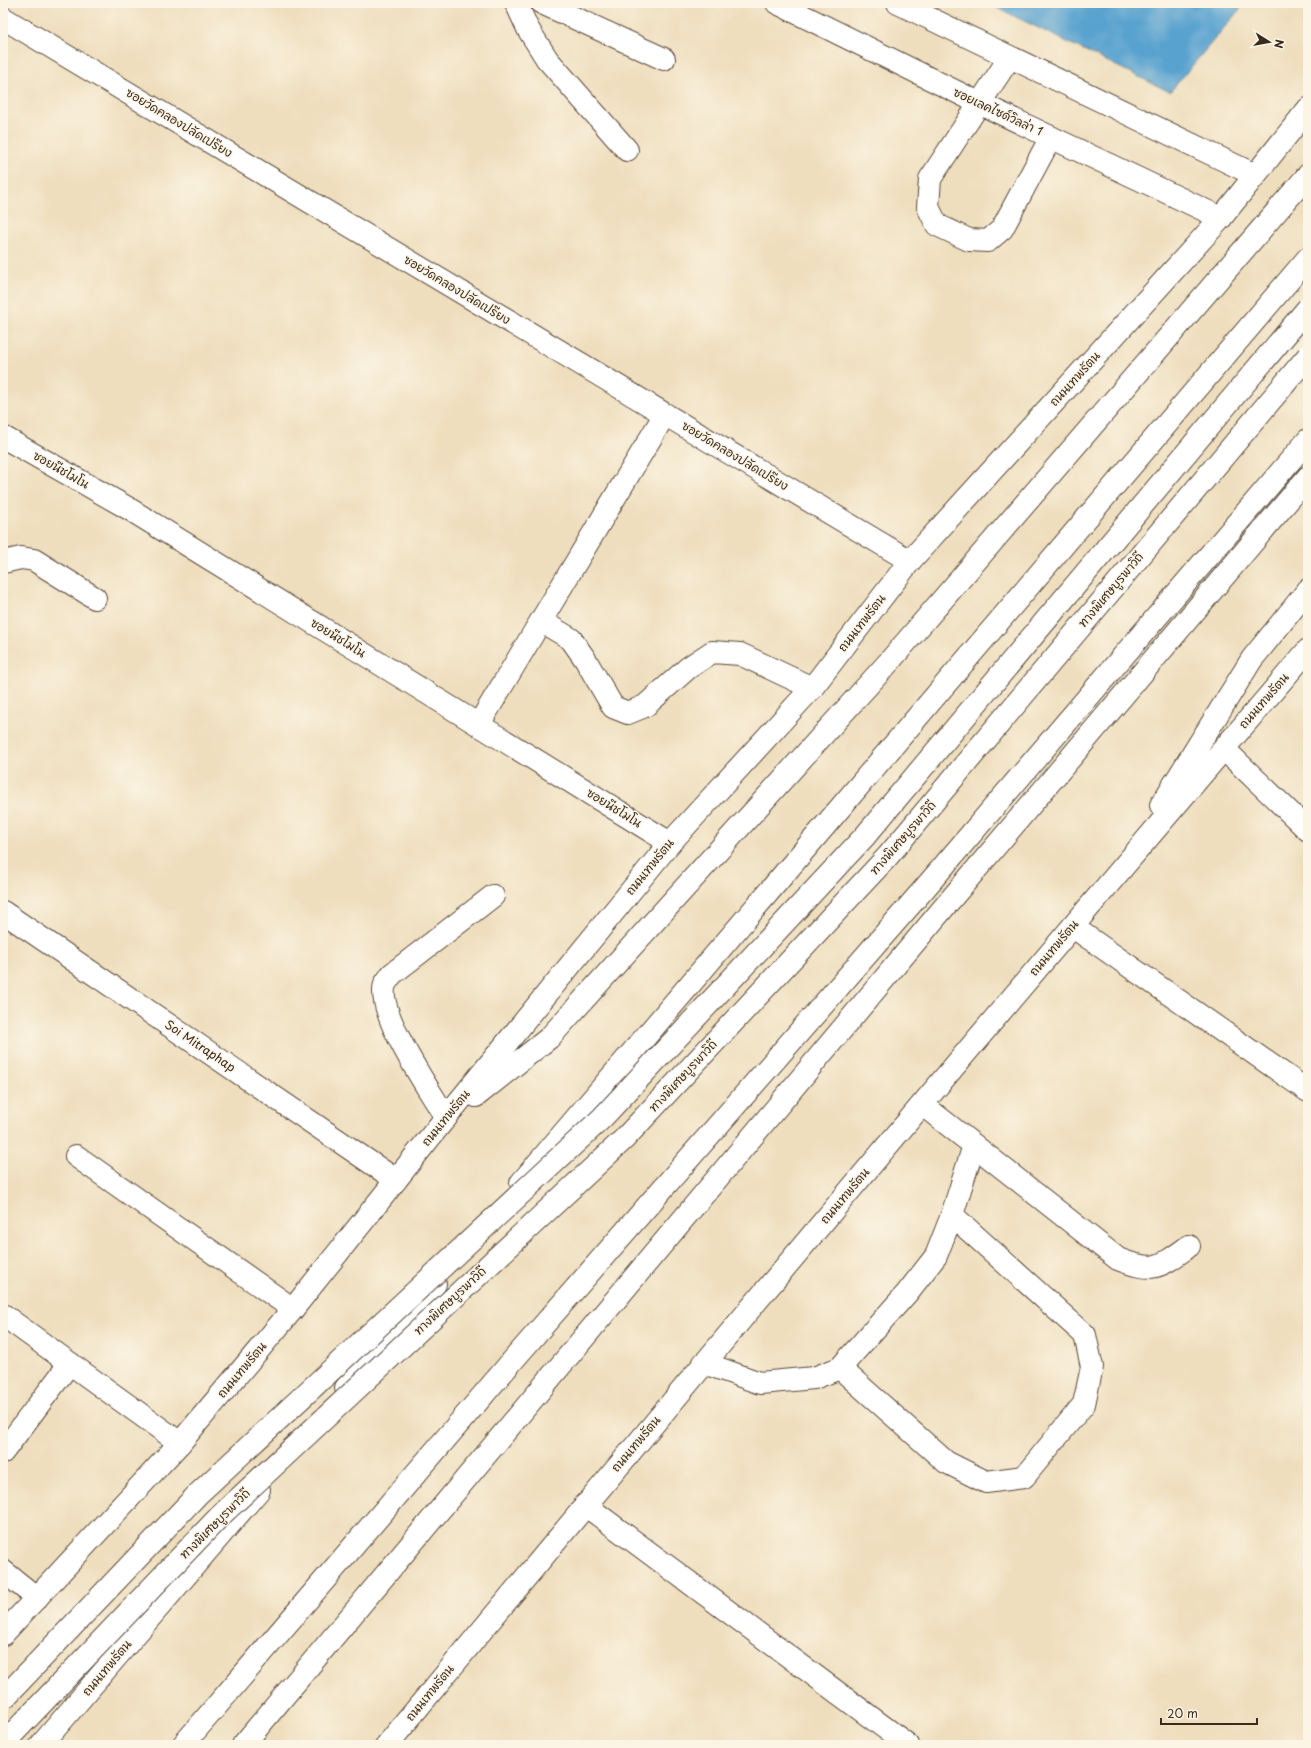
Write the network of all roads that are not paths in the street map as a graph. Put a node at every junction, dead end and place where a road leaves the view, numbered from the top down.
1 (516, 3) edge
2 (542, 3) edge
3 (777, 3) edge
4 (898, 3) edge
5 (3, 18) edge
6 (1010, 57) junction
7 (664, 59) dead end
8 (979, 103) junction
9 (1308, 109) edge
10 (1051, 137) junction
11 (627, 150) dead end
12 (1308, 174) edge
13 (1255, 175) junction
14 (1220, 218) junction
15 (1308, 258) edge
16 (1308, 308) edge
17 (1308, 356) edge
18 (665, 414) junction
19 (3, 437) edge
20 (1308, 440) edge
21 (1308, 477) edge
22 (910, 561) junction
23 (3, 562) edge
24 (1308, 590) edge
25 (95, 598) dead end
26 (541, 621) junction
27 (1308, 650) edge
28 (812, 688) junction
29 (479, 724) junction
30 (1224, 749) junction
31 (1308, 830) edge
32 (670, 843) junction
33 (1123, 866) junction
34 (493, 896) dead end
35 (3, 912) edge
36 (1072, 927) junction
37 (1308, 1091) edge
38 (922, 1105) junction
39 (445, 1120) junction
40 (974, 1145) junction
41 (76, 1156) dead end
42 (396, 1180) junction
43 (952, 1215) junction
44 (1190, 1246) dead end
45 (293, 1309) junction
46 (3, 1315) edge
47 (70, 1363) junction
48 (704, 1363) junction
49 (840, 1368) junction
50 (180, 1443) junction
51 (3, 1452) edge
52 (585, 1505) junction
53 (3, 1571) edge
54 (37, 1598) junction
55 (3, 1634) edge
56 (3, 1699) edge
57 (3, 1744) edge
58 (41, 1745) edge
59 (183, 1745) edge
60 (243, 1745) edge
61 (387, 1745) edge
62 (908, 1745) edge

1 - 11 main road
2 - 7 main road
3 - 8 main road, ซอยเลคไซด์วิลล่า 1
4 - 6 main road
5 - 18 main road, ซอยวัดคลองปลัดเปรียง
6 - 8 main road
6 - 13 main road
8 - 10 main road, ซอยเลคไซด์วิลล่า 1
8 - 10 main road
9 - 13 main road, ถนนเทพรัตน
10 - 14 main road, ซอยเลคไซด์วิลล่า 1
12 - 39 main road
13 - 14 main road, ถนนเทพรัตน
14 - 22 main road, ถนนเทพรัตน
15 - 58 main road, ถนนเทพรัตน
16 - 56 main road, bridge
17 - 57 main road, ทางพิเศษบูรพาวิถี, bridge
18 - 22 main road, ซอยวัดคลองปลัดเปรียง
18 - 26 main road
19 - 29 main road, ซอยนีชโมโน
20 - 59 main road
21 - 60 main road
22 - 28 main road, ถนนเทพรัตน
23 - 25 main road
24 - 33 main road
26 - 28 main road
26 - 29 main road
27 - 30 main road, ถนนเทพรัตน
28 - 32 main road, ถนนเทพรัตน
29 - 32 main road, ซอยนีชโมโน
30 - 31 main road
30 - 33 main road, ถนนเทพรัตน
32 - 39 main road, ถนนเทพรัตน
33 - 36 main road, ถนนเทพรัตน
34 - 39 main road
35 - 42 main road, Soi Mitraphap
36 - 37 main road
36 - 38 main road, ถนนเทพรัตน
38 - 40 main road
38 - 48 main road, ถนนเทพรัตน
39 - 42 main road, ถนนเทพรัตน
40 - 43 main road
40 - 44 main road
41 - 45 main road
42 - 45 main road, ถนนเทพรัตน
43 - 49 main road
43 - 49 main road
45 - 50 main road, ถนนเทพรัตน
46 - 47 main road
47 - 50 main road
47 - 51 main road
48 - 49 main road
48 - 52 main road, ถนนเทพรัตน
50 - 54 main road, ถนนเทพรัตน
52 - 61 main road, ถนนเทพรัตน
52 - 62 main road
53 - 54 main road
54 - 55 main road, ถนนเทพรัตน

